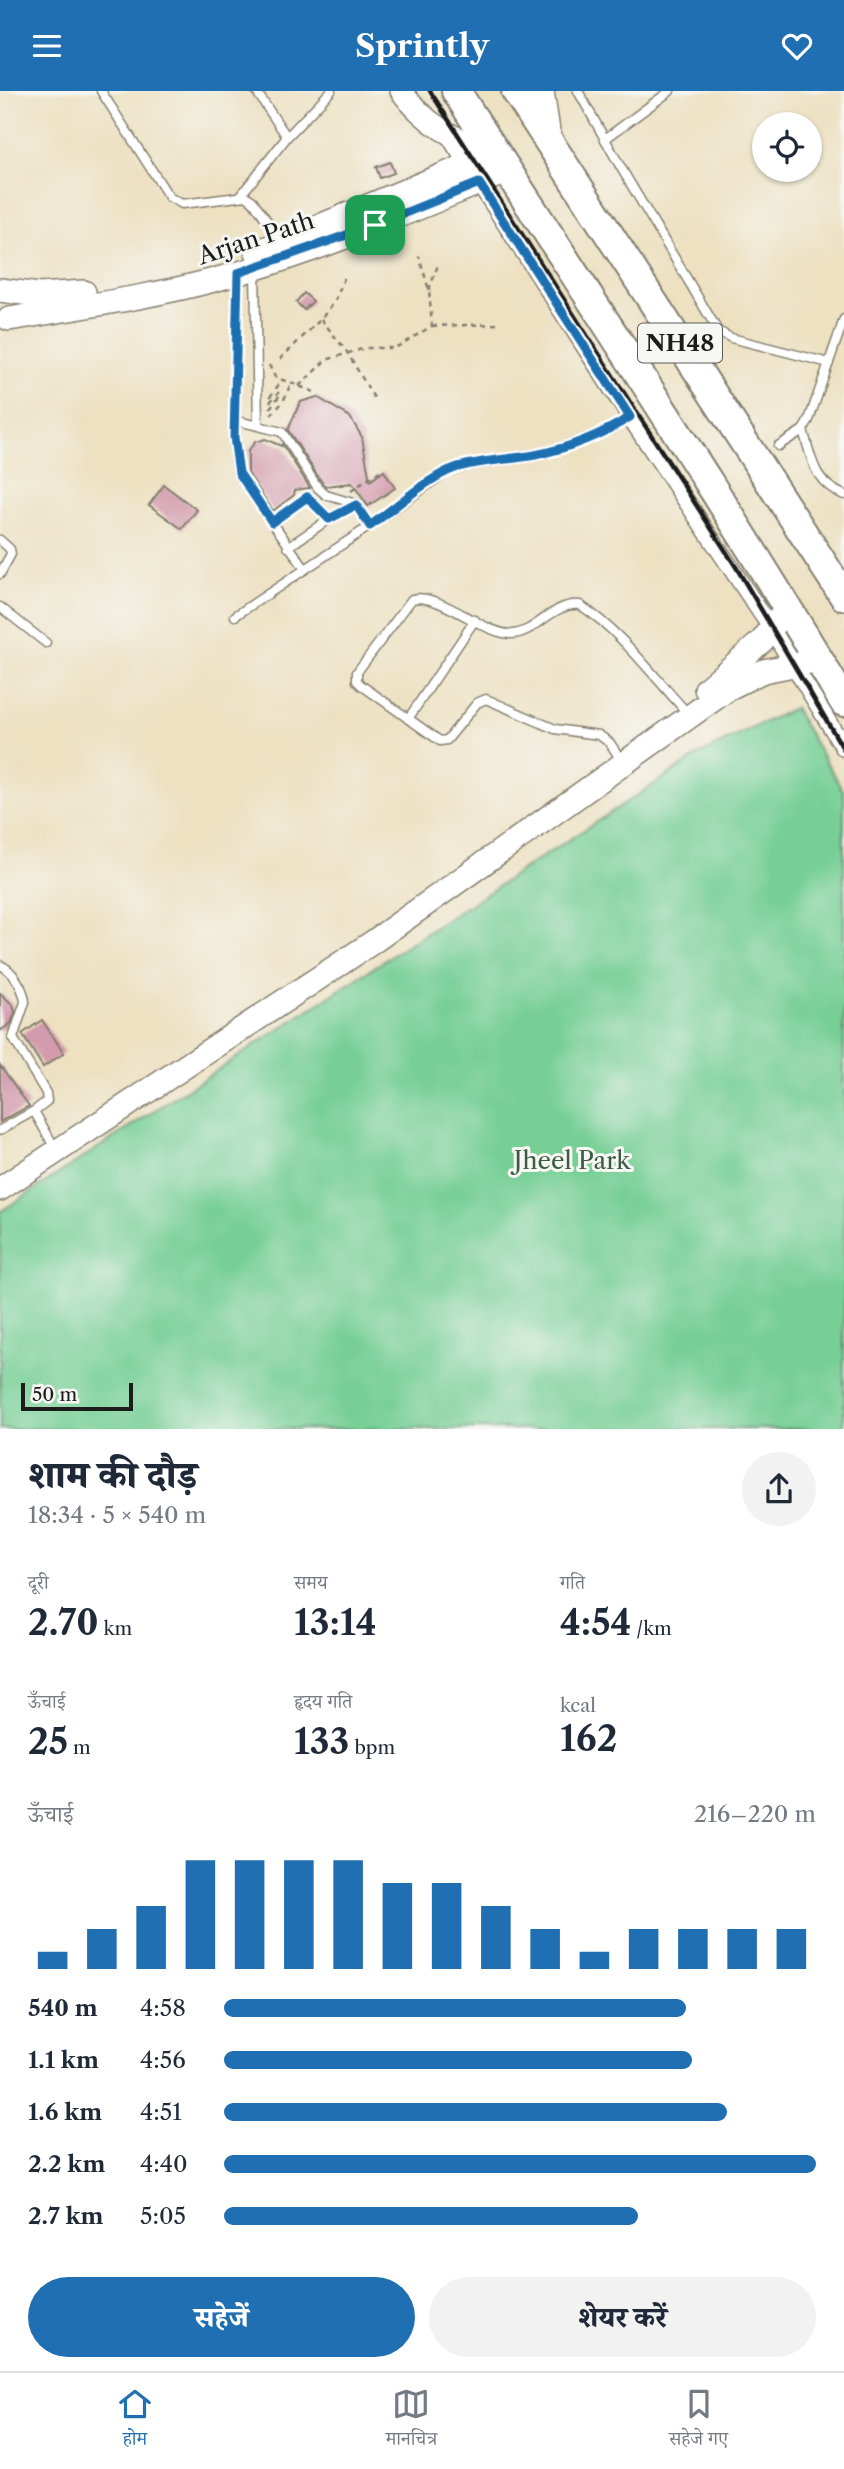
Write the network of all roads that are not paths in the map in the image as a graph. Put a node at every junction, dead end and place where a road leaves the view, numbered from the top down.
1 (101, 91) edge
2 (256, 91) edge
3 (331, 91) edge
4 (401, 91) edge
5 (456, 91) edge
6 (516, 91) edge
7 (543, 91) edge
8 (578, 91) edge
9 (670, 91) edge
10 (449, 136) junction
11 (287, 137) junction
12 (605, 139) junction
13 (551, 144) junction
14 (499, 157) junction
15 (473, 174) junction
16 (241, 195) junction
17 (287, 249) junction
18 (246, 270) junction
19 (0, 291) edge
20 (237, 308) junction
21 (256, 308) junction
22 (844, 319) edge
23 (5, 328) edge
24 (829, 363) junction
25 (630, 417) junction
26 (234, 420) junction
27 (258, 425) junction
28 (803, 430) junction
29 (778, 446) dead end
30 (844, 495) edge
31 (356, 505) junction
32 (329, 519) junction
33 (272, 522) junction
34 (370, 526) junction
35 (0, 540) edge
36 (288, 547) junction
37 (305, 569) junction
38 (0, 575) edge
39 (844, 596) edge
40 (0, 607) edge
41 (235, 616) dead end
42 (779, 617) junction
43 (475, 620) junction
44 (46, 643) dead end
45 (806, 662) junction
46 (743, 670) junction
47 (844, 702) edge
48 (682, 706) junction
49 (408, 719) junction
50 (844, 748) edge
51 (619, 757) junction
52 (0, 965) edge
53 (34, 1111) junction
54 (0, 1130) edge
55 (51, 1141) junction
56 (0, 1174) edge
57 (0, 1189) edge

1 - 16 lane
2 - 11 lane
3 - 11 lane
4 - 10 street
5 - 14 highway, NH48
6 - 13 highway, NH48
7 - 13 street
8 - 12 lane
9 - 12 lane
10 - 14 street
10 - 15 street
11 - 16 lane
12 - 24 lane
13 - 39 highway, NH48
14 - 15 main road, Arjan Path
14 - 42 highway, NH48
15 - 17 main road, Arjan Path
15 - 25 street
16 - 17 lane
17 - 18 main road, Arjan Path
17 - 19 main road, Arjan Path
18 - 20 lane
18 - 21 lane
18 - 23 main road, Arjan Path
19 - 23 main road
20 - 21 lane
20 - 26 lane
21 - 27 lane
22 - 24 lane
24 - 28 lane
25 - 34 lane
25 - 42 street
26 - 27 lane
26 - 33 lane
27 - 31 lane
28 - 29 lane
28 - 30 lane
31 - 32 lane
31 - 34 lane
32 - 33 lane
32 - 36 lane
33 - 36 lane
34 - 37 lane
35 - 38 lane
36 - 37 lane
37 - 41 lane
40 - 44 lane
42 - 45 highway, NH48
42 - 46 main road
43 - 48 lane
43 - 49 lane
43 - 49 lane
45 - 46 main road
45 - 47 highway, NH48
45 - 50 street
46 - 48 main road
46 - 57 main road
48 - 51 main road
49 - 51 lane
51 - 55 main road
52 - 53 lane
53 - 54 lane
53 - 55 lane
55 - 56 main road

